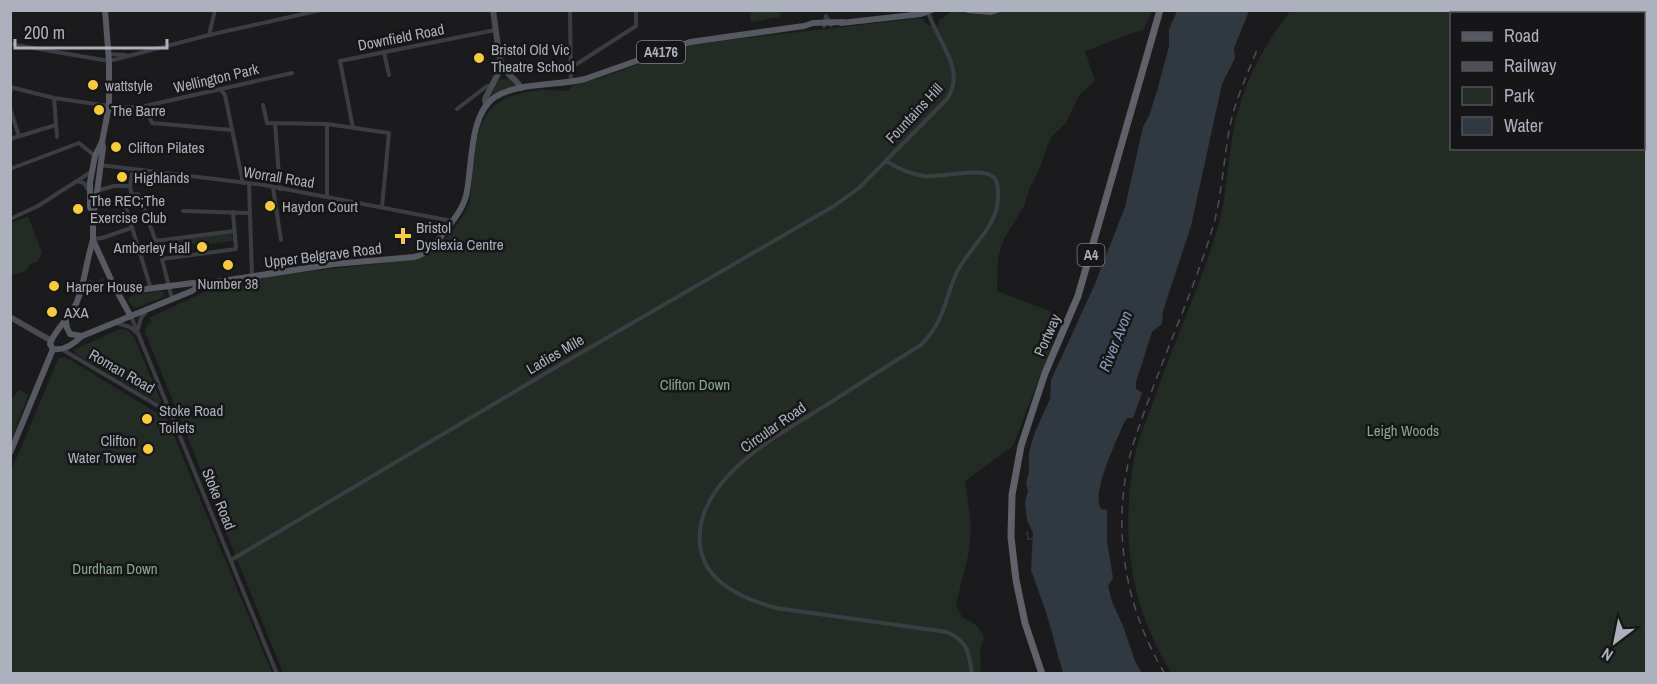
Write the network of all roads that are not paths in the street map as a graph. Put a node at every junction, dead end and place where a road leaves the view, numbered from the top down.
1 (105, 10) edge
2 (215, 10) edge
3 (321, 10) edge
4 (493, 10) edge
5 (570, 10) edge
6 (636, 10) edge
7 (968, 10) edge
8 (997, 10) edge
9 (1160, 10) edge
10 (930, 11) edge
11 (827, 20) edge
12 (495, 30) junction
13 (209, 35) junction
14 (10, 44) edge
15 (384, 52) junction
16 (109, 57) junction
17 (501, 59) junction
18 (572, 67) junction
19 (292, 74) dead end
20 (389, 75) dead end
21 (571, 82) junction
22 (492, 86) junction
23 (11, 87) edge
24 (521, 88) junction
25 (221, 90) junction
26 (10, 94) edge
27 (54, 98) junction
28 (263, 105) dead end
29 (486, 105) junction
30 (145, 106) junction
31 (109, 107) junction
32 (10, 108) edge
33 (457, 109) dead end
34 (275, 123) junction
35 (327, 124) junction
36 (56, 125) junction
37 (353, 128) junction
38 (232, 130) junction
39 (19, 136) junction
40 (57, 137) dead end
41 (10, 139) edge
42 (102, 142) junction
43 (95, 156) junction
44 (886, 161) junction
45 (100, 165) junction
46 (10, 169) edge
47 (92, 172) junction
48 (132, 174) dead end
49 (77, 181) junction
50 (243, 183) junction
51 (249, 183) junction
52 (130, 186) junction
53 (273, 188) junction
54 (280, 189) junction
55 (93, 192) junction
56 (132, 195) junction
57 (327, 196) junction
58 (382, 207) junction
59 (183, 211) dead end
60 (232, 212) junction
61 (249, 213) junction
62 (10, 219) edge
63 (453, 221) junction
64 (131, 228) junction
65 (234, 231) junction
66 (93, 240) junction
67 (281, 240) dead end
68 (155, 241) junction
69 (162, 259) junction
70 (88, 265) junction
71 (105, 267) junction
72 (252, 276) junction
73 (113, 284) junction
74 (202, 284) junction
75 (169, 287) junction
76 (151, 288) junction
77 (172, 299) junction
78 (148, 309) junction
79 (130, 315) junction
80 (10, 317) edge
81 (66, 321) junction
82 (116, 322) junction
83 (138, 332) junction
84 (82, 336) junction
85 (51, 345) junction
86 (61, 349) junction
87 (171, 413) junction
88 (10, 453) edge
89 (231, 560) junction
90 (278, 674) edge
91 (972, 674) edge
92 (1042, 674) edge

1 - 16 main road
2 - 13 street
3 - 13 street
4 - 12 main road
5 - 18 street
6 - 18 street
7 - 8 main road
9 - 92 highway, Portway / A4
10 - 11 main road, A4176
10 - 44 street, Fountains Hill
11 - 21 main road, A4176
12 - 15 street, Downfield Road
12 - 17 main road
13 - 16 street
14 - 16 street
15 - 20 street
15 - 37 street, Downfield Road
16 - 31 main road
17 - 22 main road
17 - 24 main road
18 - 21 street
19 - 25 street, Wellington Park
21 - 24 main road, A4176
22 - 29 main road
22 - 33 street
23 - 26 street
23 - 27 street, Wellington Park
24 - 29 main road, A4176
25 - 30 street, Wellington Park
25 - 38 street
27 - 31 street, Wellington Park
27 - 36 street
28 - 34 street
29 - 63 main road, Upper Belgrave Road
30 - 31 street, Wellington Park
30 - 38 street
31 - 42 main road
32 - 39 street
34 - 35 street
34 - 54 street
35 - 37 street
35 - 57 street
36 - 39 street
36 - 40 street
37 - 58 street
38 - 50 street
39 - 41 street
42 - 43 main road
42 - 45 main road
43 - 46 street
43 - 47 main road
44 - 89 street, Ladies Mile
44 - 91 street, Circular Road
45 - 50 street, Worrall Road
45 - 55 main road
47 - 49 street
47 - 55 main road
48 - 52 street
49 - 55 street
49 - 62 street
50 - 51 street, Worrall Road
51 - 53 street, Worrall Road
51 - 61 street
52 - 55 street
52 - 56 street
53 - 54 street, Worrall Road
53 - 67 street
54 - 57 street, Worrall Road
55 - 66 main road
56 - 64 street
56 - 68 street
57 - 58 street, Worrall Road
58 - 63 street, Worrall Road
59 - 60 street
60 - 61 street
60 - 65 street
61 - 72 street
63 - 72 main road, Upper Belgrave Road
64 - 66 street
64 - 76 street
65 - 68 street
65 - 69 street
66 - 70 main road
66 - 71 main road
68 - 69 street
69 - 75 street
70 - 71 main road
70 - 81 main road
71 - 73 main road
72 - 74 main road, Upper Belgrave Road
73 - 76 main road, Upper Belgrave Road
73 - 79 main road
74 - 75 main road, Upper Belgrave Road
74 - 77 main road, Upper Belgrave Road
75 - 76 main road, Upper Belgrave Road
75 - 77 street
77 - 78 main road, Upper Belgrave Road
78 - 79 main road, Upper Belgrave Road
78 - 83 street
79 - 82 main road, Upper Belgrave Road
79 - 83 street, Stoke Road
80 - 85 main road
81 - 84 main road
81 - 85 main road
82 - 83 street
82 - 84 main road, Upper Belgrave Road
83 - 87 street, Stoke Road
84 - 86 main road, Upper Belgrave Road
85 - 86 main road
85 - 88 main road
86 - 87 street, Roman Road
87 - 89 street, Stoke Road
89 - 90 street, Stoke Road

